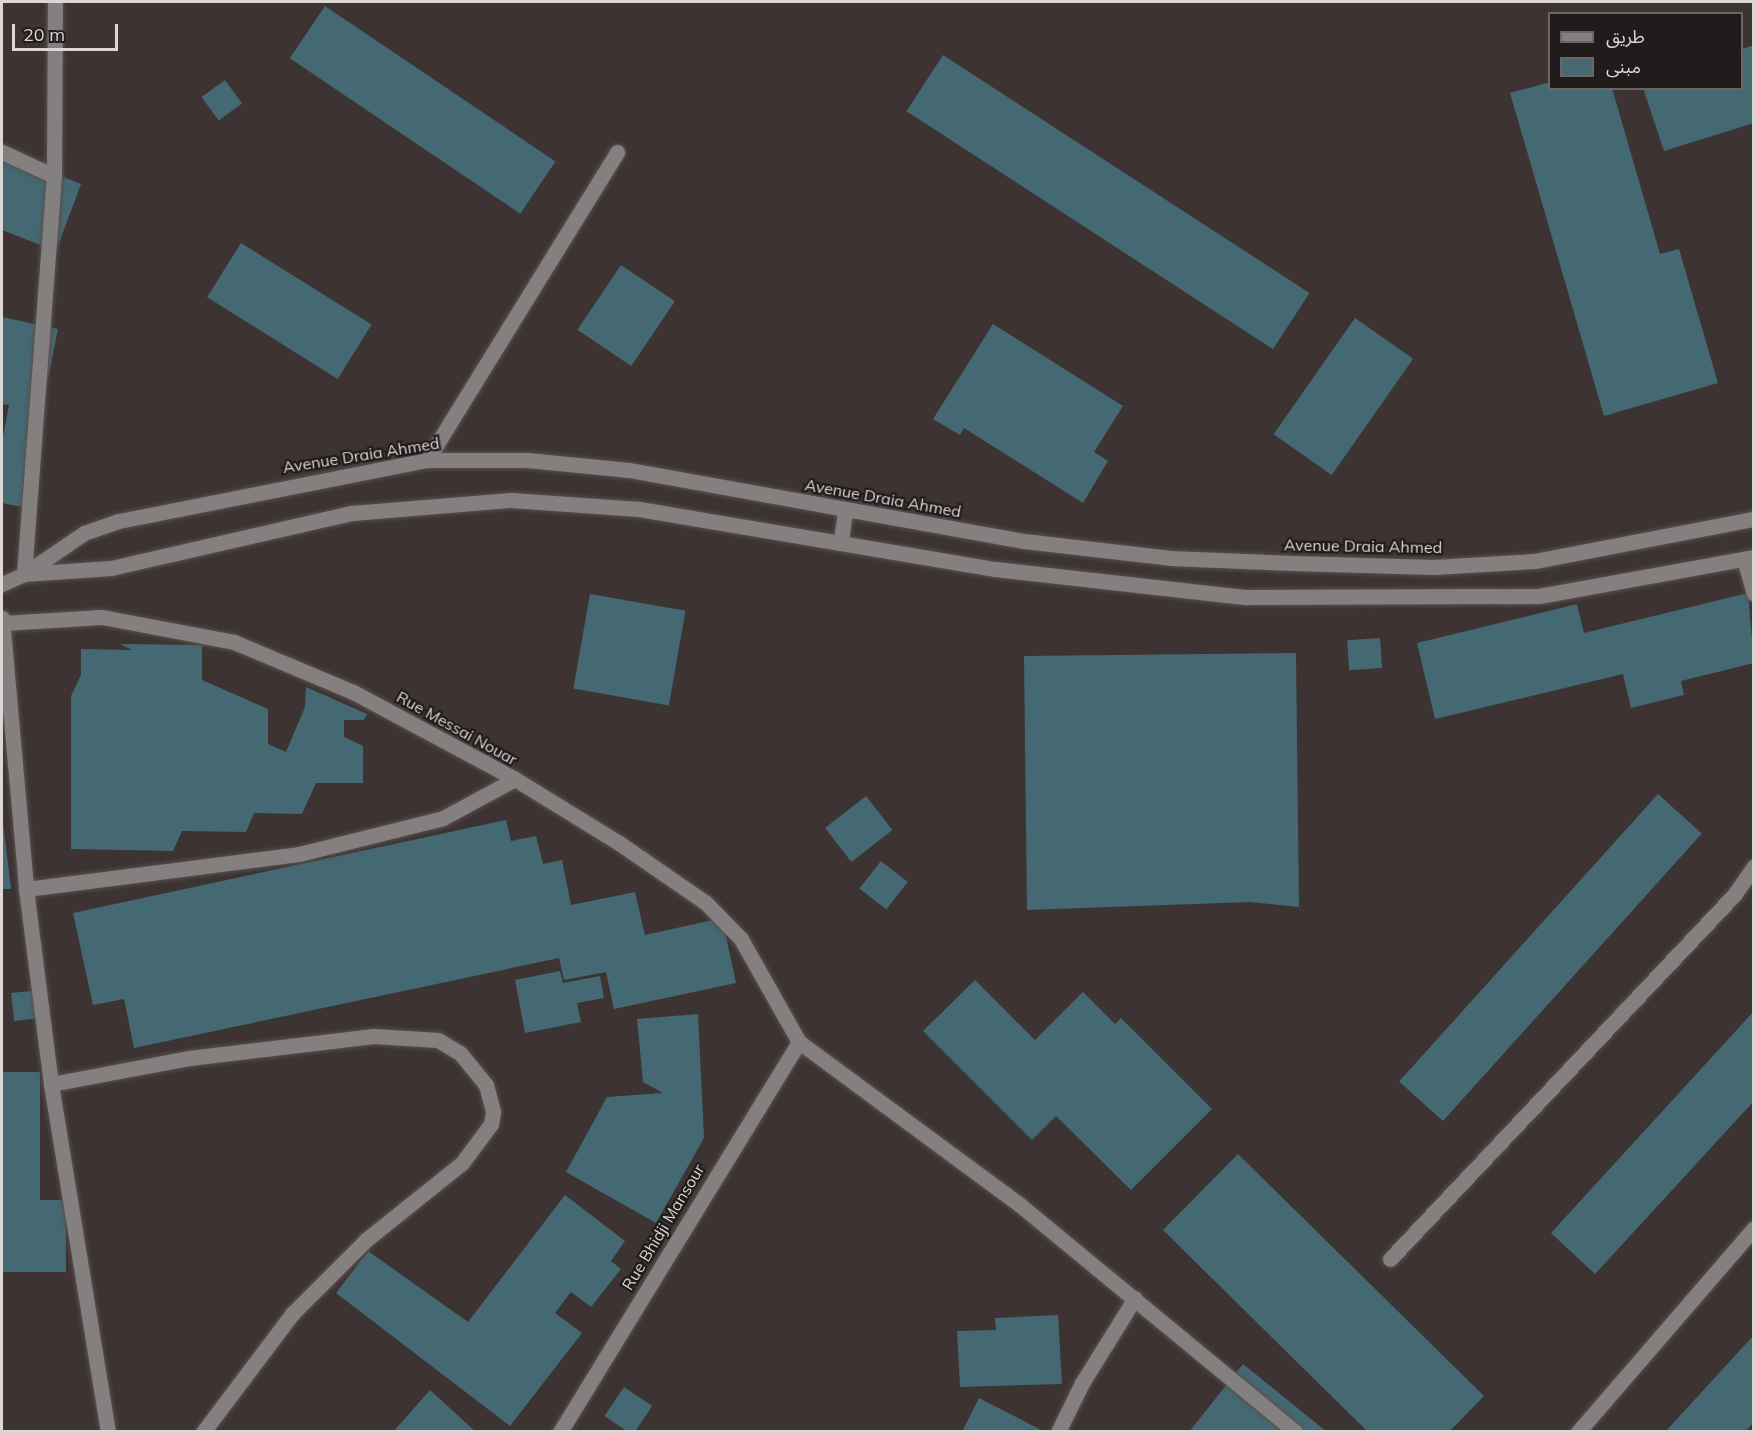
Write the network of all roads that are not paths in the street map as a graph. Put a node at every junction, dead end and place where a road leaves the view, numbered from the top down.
1 (55, 2) edge
2 (2, 152) edge
3 (617, 152) dead end
4 (54, 176) junction
5 (427, 460) junction
6 (845, 510) junction
7 (1754, 519) edge
8 (841, 540) junction
9 (1749, 558) edge
10 (24, 574) junction
11 (2, 584) edge
12 (1754, 594) edge
13 (2, 621) edge
14 (515, 779) junction
15 (1754, 866) edge
16 (26, 889) junction
17 (800, 1042) junction
18 (51, 1084) junction
19 (1754, 1228) edge
20 (1390, 1259) dead end
21 (1135, 1298) junction
22 (108, 1431) edge
23 (203, 1431) edge
24 (560, 1431) edge
25 (1058, 1431) edge
26 (1295, 1431) edge
27 (1578, 1431) edge

1 - 4 street
2 - 4 street
3 - 5 street
4 - 10 street
5 - 6 street, Avenue Draia Ahmed
5 - 10 street, Avenue Draia Ahmed
6 - 7 street, Avenue Draia Ahmed
6 - 8 street
8 - 9 street, Avenue Draia Ahmed
8 - 10 street, Avenue Draia Ahmed
9 - 12 street
10 - 11 street, Avenue Draia Ahmed
13 - 14 street, Rue Messai Nouar
13 - 16 street
14 - 16 street
14 - 17 street, Rue Messai Nouar
15 - 20 street
16 - 18 street
17 - 21 street
17 - 24 street, Rue Bhidji Mansour
18 - 22 street
18 - 23 street
19 - 27 street
21 - 25 street
21 - 26 street

